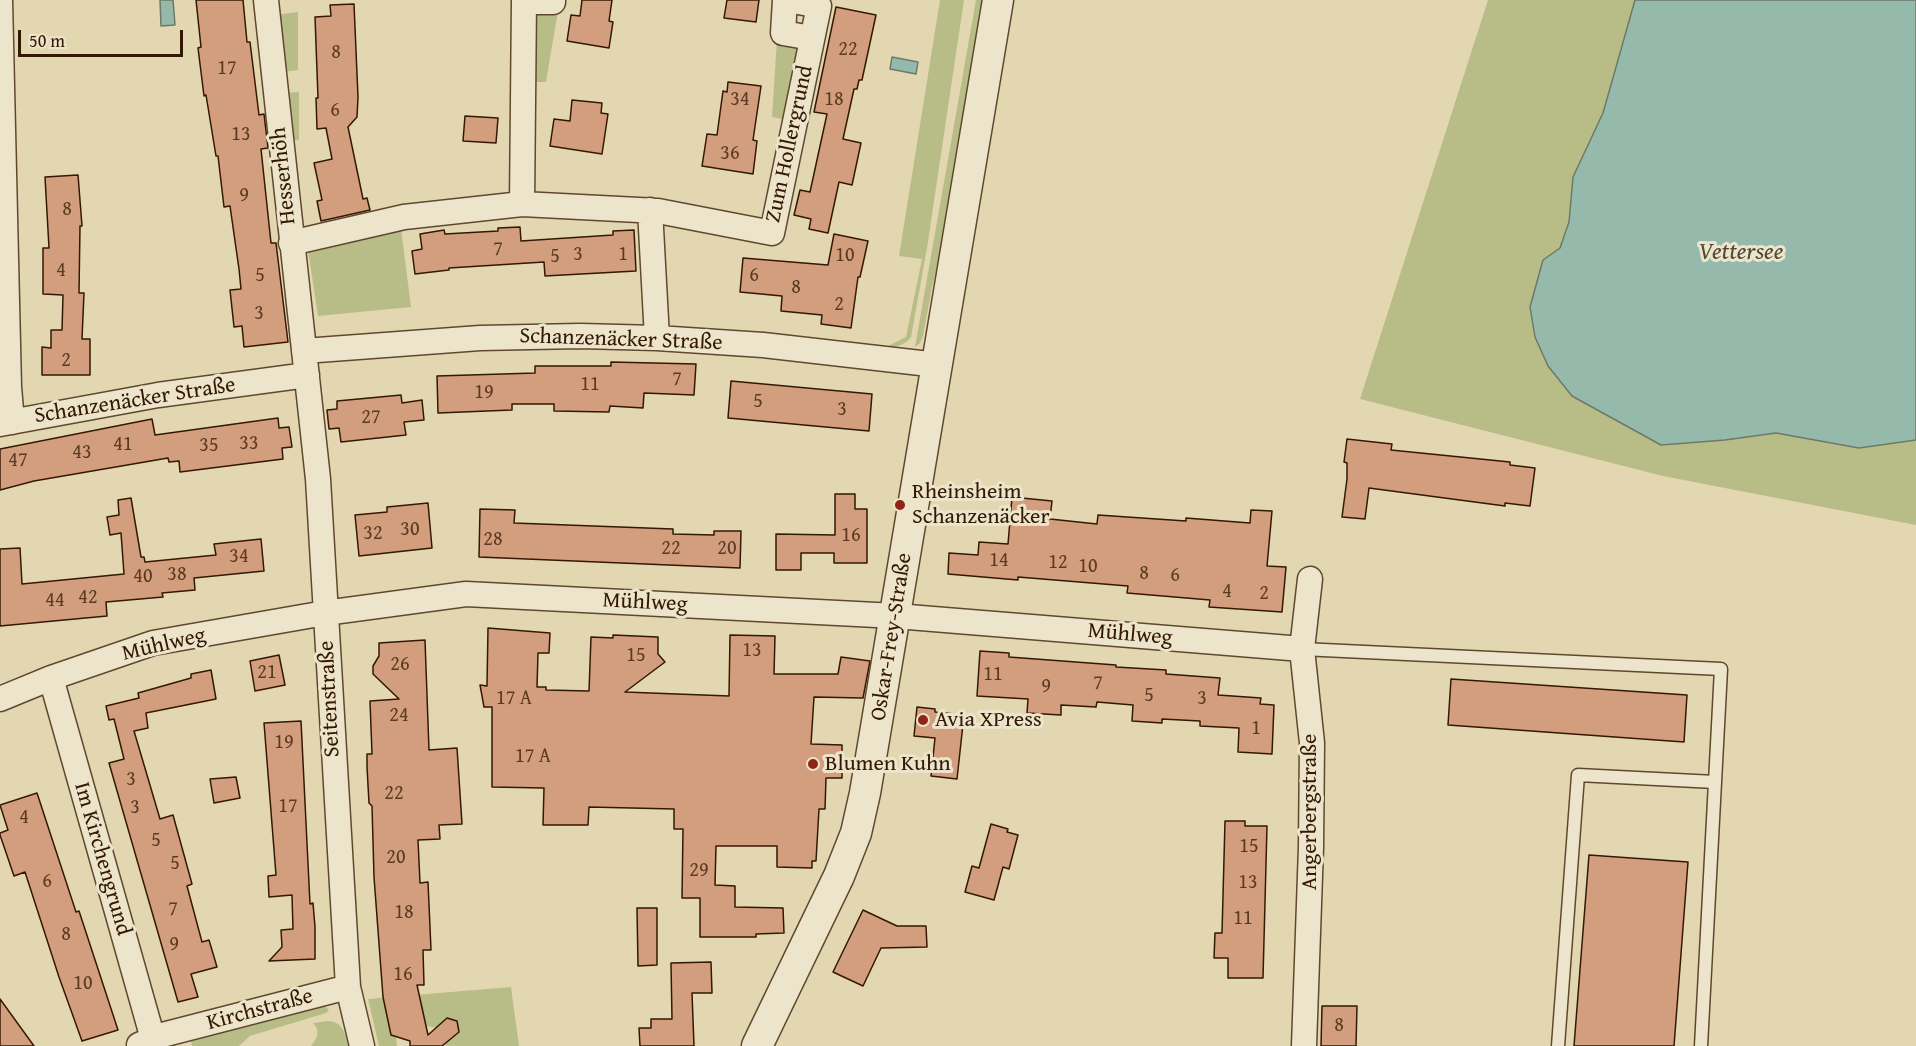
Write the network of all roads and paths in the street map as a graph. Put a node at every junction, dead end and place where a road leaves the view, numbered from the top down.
1 (0, 0) edge
2 (266, 0) edge
3 (553, 0) edge
4 (785, 0) edge
5 (789, 0) edge
6 (998, 0) edge
7 (524, 1) edge
8 (812, 38) junction
9 (522, 204) junction
10 (650, 210) junction
11 (291, 243) junction
12 (657, 338) junction
13 (304, 351) junction
14 (938, 365) junction
15 (307, 375) junction
16 (6, 423) edge
17 (1310, 579) dead end
18 (326, 613) junction
19 (896, 616) junction
20 (1302, 650) junction
21 (51, 678) junction
22 (0, 699) edge
23 (1715, 783) junction
24 (348, 987) junction
25 (145, 1042) edge
26 (362, 1046) edge
27 (757, 1046) edge
28 (1304, 1046) edge
29 (1558, 1046) edge
30 (1701, 1046) edge

1 - 16 street
2 - 11 street, Hesserhöh
3 - 7 street
4 - 8 street, Zum Hollergrund
5 - 8 street, Zum Hollergrund
6 - 14 street, Oskar-Frey-Straße
7 - 9 street
8 - 10 street, Zum Hollergrund
9 - 10 street, Zum Hollergrund
9 - 11 street, Zum Hollergrund
10 - 12 street
11 - 13 street, Hesserhöh
12 - 13 street, Schanzenäcker Straße
12 - 14 street, Schanzenäcker Straße
13 - 15 street, Seitenstraße
14 - 19 street, Oskar-Frey-Straße
15 - 16 street, Schanzenäcker Straße
15 - 18 street, Seitenstraße
17 - 20 street, Angerbergstraße
18 - 19 street, Mühlweg
18 - 21 street, Mühlweg
18 - 24 street, Seitenstraße
19 - 20 street, Mühlweg
19 - 27 street, Oskar-Frey-Straße
20 - 23 lane
20 - 28 street, Angerbergstraße
21 - 22 street, Mühlweg
21 - 25 street, Im Kirchengrund
23 - 29 lane
23 - 30 lane
24 - 25 street, Kirchstraße
24 - 26 street, Seitenstraße

